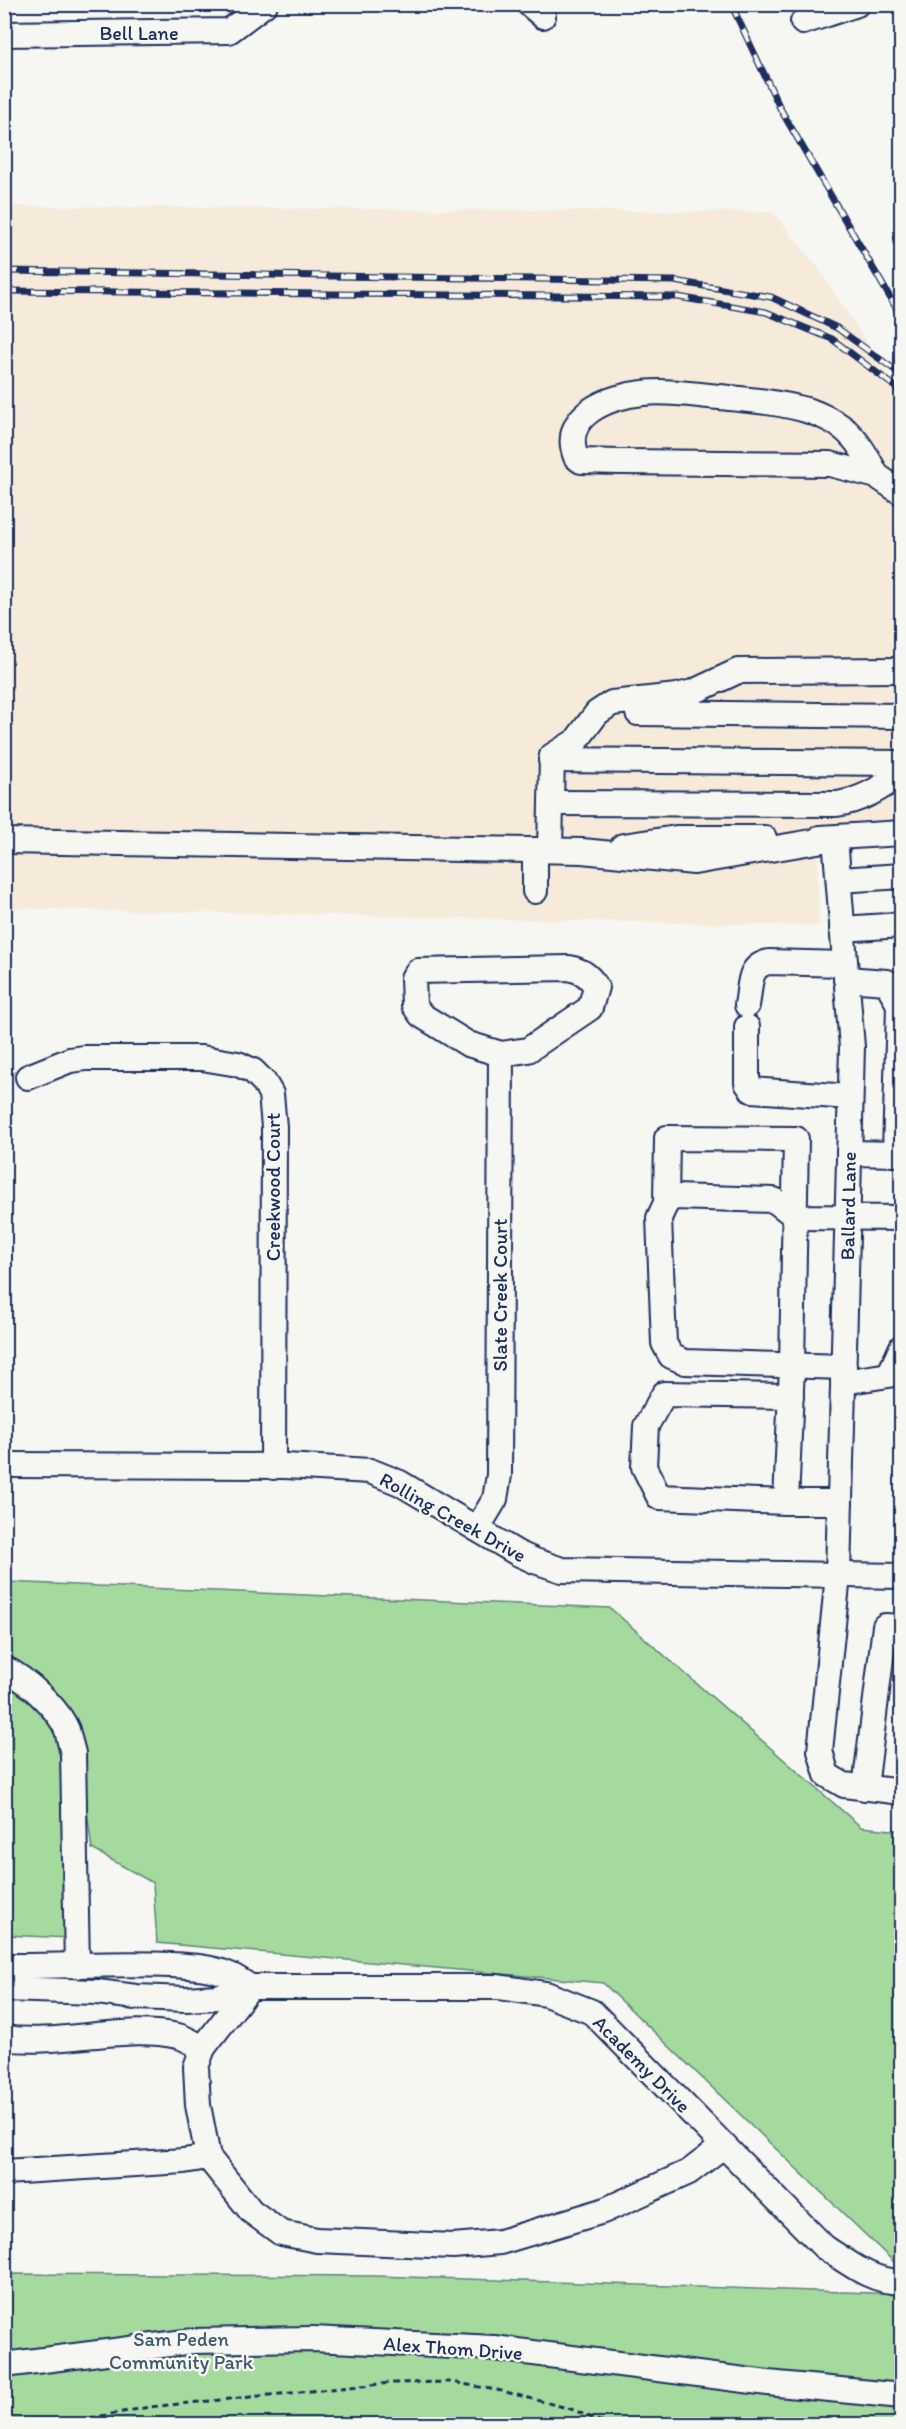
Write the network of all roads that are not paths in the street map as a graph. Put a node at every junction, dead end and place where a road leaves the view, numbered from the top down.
1 (265, 4) edge
2 (856, 4) edge
3 (803, 22) dead end
4 (4, 33) edge
5 (877, 476) junction
6 (902, 493) edge
7 (902, 670) edge
8 (597, 713) junction
9 (902, 716) edge
10 (551, 760) junction
11 (902, 763) edge
12 (902, 772) edge
13 (551, 803) junction
14 (902, 833) edge
15 (835, 838) junction
16 (4, 841) edge
17 (543, 850) junction
18 (902, 876) edge
19 (839, 880) junction
20 (535, 891) dead end
21 (902, 925) edge
22 (843, 934) junction
23 (902, 939) edge
24 (846, 972) junction
25 (501, 1054) junction
26 (28, 1077) dead end
27 (850, 1097) junction
28 (849, 1154) junction
29 (898, 1154) edge
30 (666, 1203) junction
31 (796, 1217) junction
32 (848, 1217) junction
33 (902, 1218) edge
34 (902, 1324) edge
35 (901, 1347) edge
36 (792, 1366) junction
37 (844, 1375) junction
38 (895, 1382) edge
39 (791, 1396) junction
40 (4, 1465) edge
41 (273, 1467) junction
42 (786, 1502) junction
43 (840, 1502) junction
44 (477, 1530) junction
45 (838, 1575) junction
46 (902, 1576) edge
47 (902, 1627) edge
48 (4, 1668) edge
49 (866, 1788) junction
50 (902, 1792) edge
51 (87, 1965) junction
52 (4, 1966) edge
53 (250, 1987) junction
54 (4, 1989) edge
55 (97, 1992) junction
56 (4, 2038) edge
57 (203, 2048) junction
58 (723, 2146) junction
59 (208, 2157) junction
60 (4, 2172) edge
61 (902, 2282) edge
62 (4, 2366) edge
63 (902, 2396) edge

1 - 4 street, Bell Lane
2 - 3 street
5 - 5 street
5 - 6 street
7 - 8 street
8 - 9 street
8 - 10 street
10 - 11 street
10 - 13 street
12 - 13 street
13 - 17 street
14 - 15 street
15 - 17 street
15 - 19 street, Ballard Lane
16 - 17 street
17 - 20 street
18 - 19 street
19 - 22 street, Ballard Lane
21 - 22 street
22 - 23 street
22 - 24 street, Ballard Lane
24 - 27 street, Ballard Lane
24 - 27 street
24 - 29 street
25 - 25 street
25 - 44 street, Slate Creek Court
26 - 41 street, Creekwood Court
27 - 28 street, Ballard Lane
28 - 29 street
28 - 32 street, Ballard Lane
30 - 31 street
30 - 31 street
30 - 36 street
31 - 32 street
31 - 36 street
32 - 33 street
32 - 37 street, Ballard Lane
34 - 35 street
35 - 38 street
36 - 37 street
36 - 39 street
37 - 38 street
37 - 43 street, Ballard Lane
39 - 42 street
39 - 42 street
40 - 41 street, Rolling Creek Drive
41 - 44 street, Rolling Creek Drive
42 - 43 street
43 - 45 street, Ballard Lane
44 - 45 street, Rolling Creek Drive
45 - 46 street, Rolling Creek Drive
45 - 49 street, Ballard Lane
47 - 49 street
48 - 51 street
49 - 50 street
51 - 52 street, Academy Drive
51 - 53 street, Academy Drive
51 - 55 street
53 - 55 street, Academy Drive
53 - 57 street
53 - 58 street, Academy Drive
54 - 55 street, Academy Drive
56 - 57 street
57 - 59 street
58 - 59 street
58 - 61 street, Academy Drive
59 - 60 street
62 - 63 street, Alex Thom Drive

